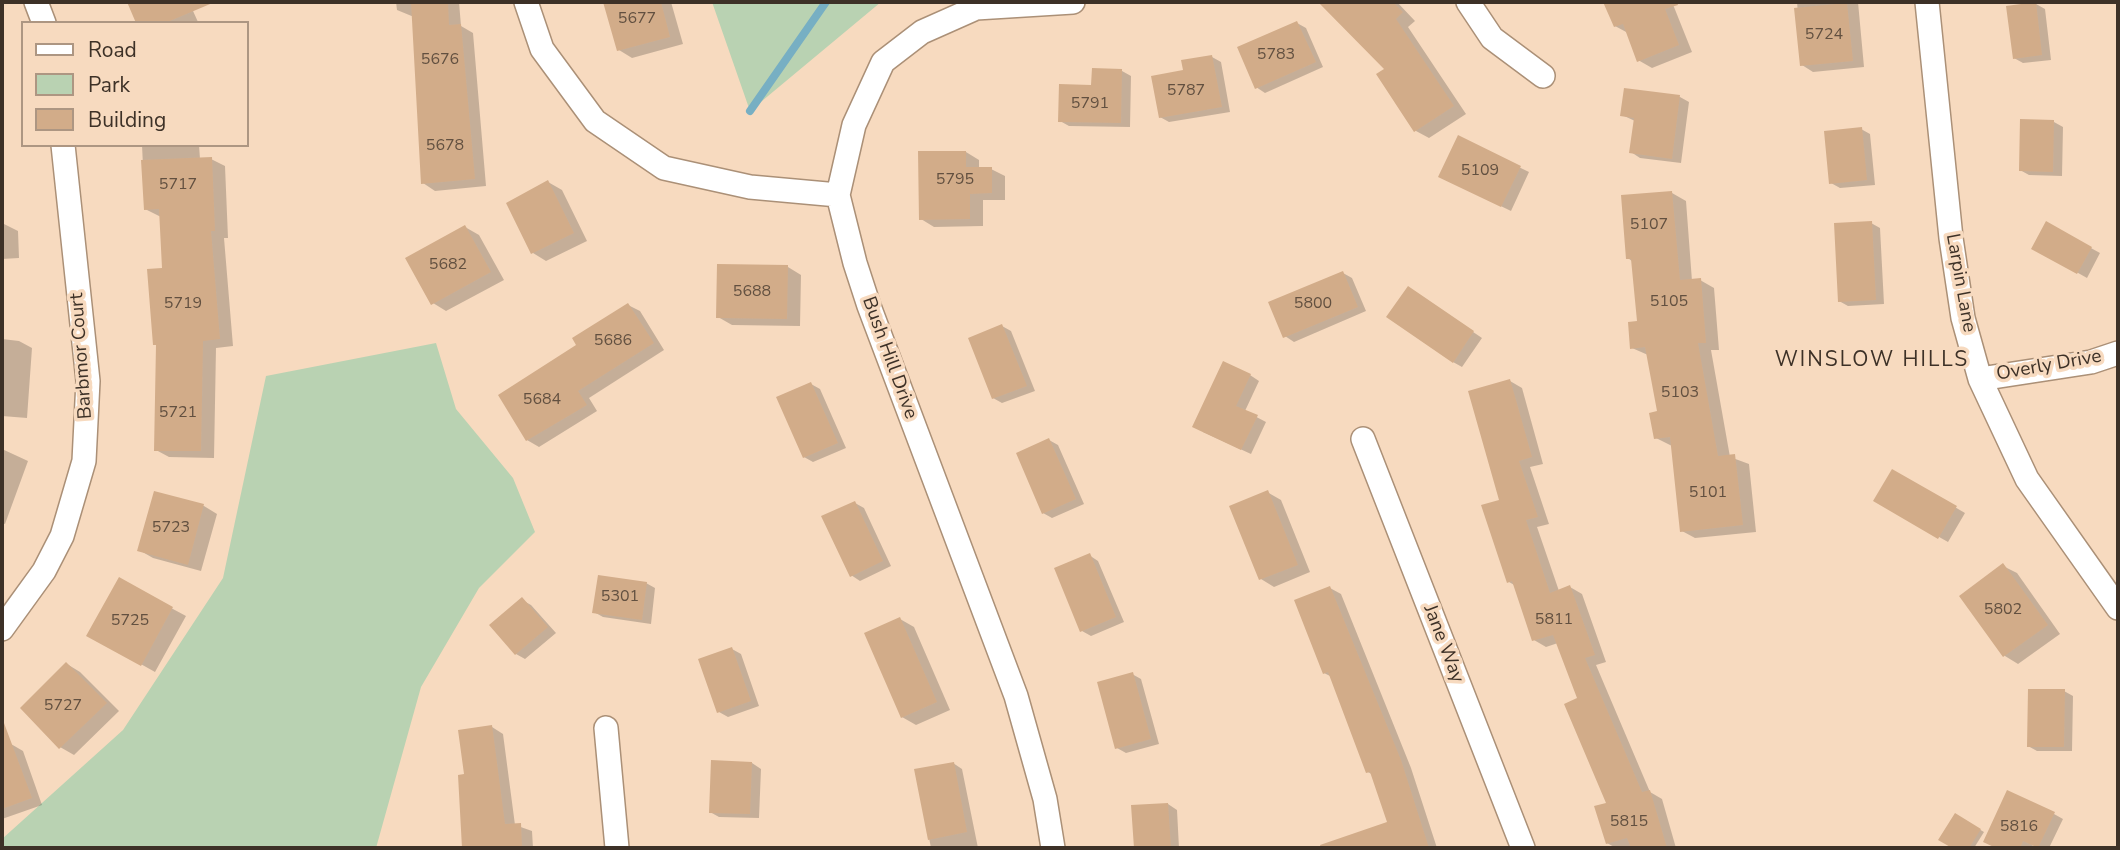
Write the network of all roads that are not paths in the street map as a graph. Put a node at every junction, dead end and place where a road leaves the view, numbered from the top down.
1 (36, 2) edge
2 (526, 2) edge
3 (1073, 2) edge
4 (1468, 2) edge
5 (1927, 2) edge
6 (43, 21) edge
7 (1543, 76) dead end
8 (64, 147) edge
9 (838, 195) junction
10 (2118, 353) edge
11 (1980, 379) junction
12 (1363, 439) dead end
13 (2118, 608) edge
14 (2, 629) edge
15 (606, 728) dead end
16 (617, 848) edge
17 (1053, 848) edge
18 (1523, 848) edge

1 - 6 street
2 - 9 street
3 - 9 street, Bush Hill Drive
4 - 7 street
5 - 11 street, Larpin Lane
8 - 14 street, Barbmor Court
9 - 17 street, Bush Hill Drive
10 - 11 street, Overly Drive
11 - 13 street, Larpin Lane
12 - 18 street, Jane Way
15 - 16 street

